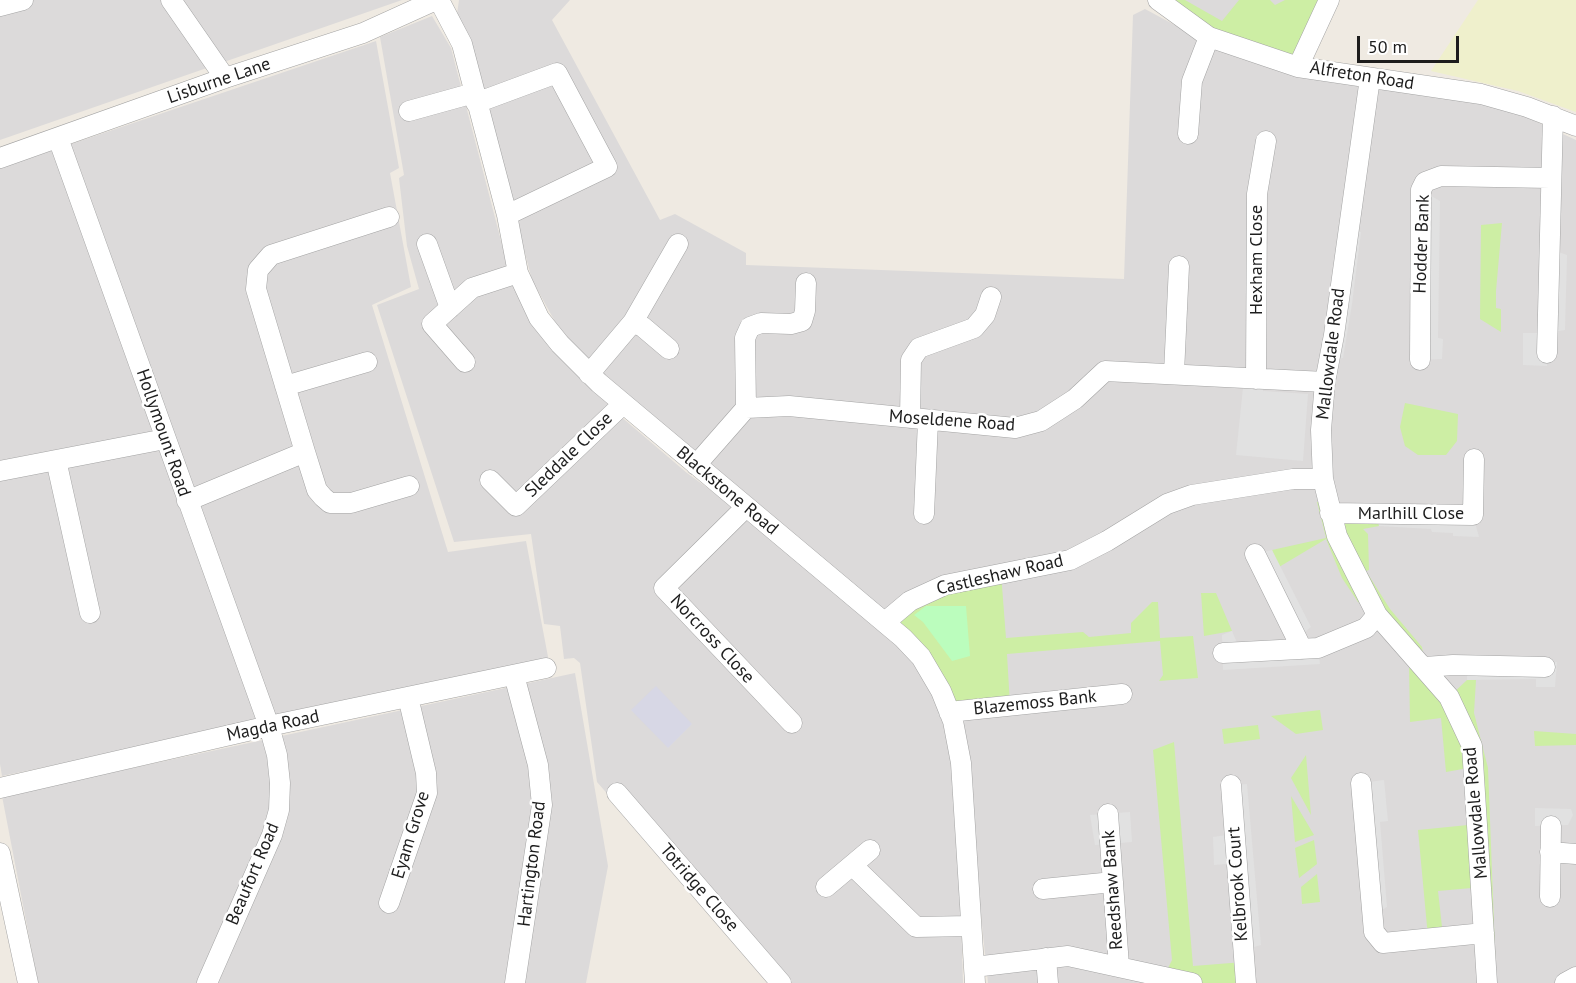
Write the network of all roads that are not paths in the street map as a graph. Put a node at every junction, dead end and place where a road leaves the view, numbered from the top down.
1 (23, 0) edge
2 (171, 0) edge
3 (437, 0) edge
4 (1158, 0) edge
5 (1329, 0) edge
6 (0, 6) edge
7 (1209, 37) junction
8 (1299, 67) junction
9 (225, 78) junction
10 (1370, 78) junction
11 (475, 98) junction
12 (409, 111) dead end
13 (1553, 116) junction
14 (1576, 126) edge
15 (1188, 134) dead end
16 (58, 138) junction
17 (1266, 141) dead end
18 (0, 158) edge
19 (1550, 178) junction
20 (507, 215) junction
21 (389, 217) dead end
22 (427, 244) dead end
23 (678, 244) dead end
24 (1179, 266) dead end
25 (518, 273) junction
26 (806, 283) dead end
27 (991, 297) dead end
28 (450, 308) junction
29 (633, 322) junction
30 (669, 349) dead end
31 (1547, 352) dead end
32 (1420, 360) dead end
33 (367, 362) dead end
34 (465, 362) dead end
35 (1174, 373) junction
36 (589, 374) junction
37 (1256, 379) junction
38 (1325, 381) junction
39 (285, 387) junction
40 (623, 404) junction
41 (746, 408) junction
42 (919, 420) junction
43 (165, 439) junction
44 (305, 452) junction
45 (1474, 459) dead end
46 (57, 460) junction
47 (696, 465) junction
48 (0, 471) edge
49 (1323, 479) junction
50 (490, 480) dead end
51 (409, 487) dead end
52 (187, 501) junction
53 (746, 507) junction
54 (1330, 513) junction
55 (924, 514) dead end
56 (1255, 554) dead end
57 (90, 613) dead end
58 (1377, 615) junction
59 (885, 622) junction
60 (1302, 650) junction
61 (1223, 653) dead end
62 (1425, 667) junction
63 (1545, 667) dead end
64 (546, 668) dead end
65 (514, 675) junction
66 (1122, 694) dead end
67 (408, 697) junction
68 (949, 712) junction
69 (792, 723) dead end
70 (269, 726) junction
71 (1361, 783) dead end
72 (1231, 785) dead end
73 (0, 788) edge
74 (616, 793) dead end
75 (1108, 814) dead end
76 (1551, 826) dead end
77 (870, 849) dead end
78 (1550, 852) junction
79 (0, 853) edge
80 (1576, 854) edge
81 (852, 865) junction
82 (1113, 882) junction
83 (826, 887) dead end
84 (1043, 889) dead end
85 (1550, 897) dead end
86 (389, 903) dead end
87 (970, 926) junction
88 (1484, 933) junction
89 (1046, 958) junction
90 (1119, 966) junction
91 (974, 975) edge
92 (1576, 977) edge
93 (1170, 980) edge
94 (28, 983) edge
95 (207, 983) edge
96 (515, 983) edge
97 (781, 983) edge
98 (1048, 983) edge
99 (1192, 983) edge
100 (1246, 983) edge
101 (1487, 983) edge
102 (1565, 983) edge

1 - 6 street
2 - 9 street
3 - 9 street, Lisburne Lane
3 - 11 street, Blackstone Road
4 - 7 street, Alfreton Road
5 - 8 street
7 - 8 street, Alfreton Road
7 - 15 street
8 - 10 street, Alfreton Road
9 - 16 street, Lisburne Lane
10 - 13 street, Alfreton Road
10 - 38 street, Mallowdale Road
11 - 12 street
11 - 20 street, Blackstone Road
11 - 20 street
13 - 14 street, Alfreton Road
13 - 19 street
16 - 18 street, Lisburne Lane
16 - 43 street, Hollymount Road
17 - 37 street, Hexham Close
19 - 31 street
19 - 32 street, Hodder Bank
20 - 25 street, Blackstone Road
21 - 39 street
22 - 28 street
23 - 29 street
24 - 35 street
25 - 28 street
25 - 36 street, Blackstone Road
26 - 41 street
27 - 42 street
28 - 34 street
29 - 30 street
29 - 36 street
33 - 39 street
35 - 37 street, Moseldene Road
35 - 42 street, Moseldene Road
36 - 40 street, Blackstone Road
37 - 38 street, Moseldene Road
38 - 49 street, Mallowdale Road
39 - 44 street
40 - 47 street, Blackstone Road
40 - 50 street, Sleddale Close
41 - 42 street, Moseldene Road
41 - 47 street
42 - 55 street
43 - 46 street
43 - 52 street, Hollymount Road
44 - 51 street
44 - 52 street
45 - 54 street, Marlhill Close
46 - 48 street
46 - 57 street
47 - 53 street, Blackstone Road
49 - 54 street, Mallowdale Road
49 - 59 street, Castleshaw Road
52 - 70 street, Hollymount Road
53 - 59 street, Blackstone Road
53 - 69 street, Norcross Close
54 - 58 street, Mallowdale Road
56 - 60 street
58 - 60 street
58 - 62 street, Mallowdale Road
59 - 68 street, Blackstone Road
60 - 61 street
62 - 63 street
62 - 88 street, Mallowdale Road
64 - 65 street, Magda Road
65 - 67 street, Magda Road
65 - 96 street, Hartington Road
66 - 68 street, Blazemoss Bank
67 - 70 street, Magda Road
67 - 86 street, Eyam Grove
68 - 87 street, Blackstone Road
70 - 73 street, Magda Road
70 - 95 street, Beaufort Road
71 - 88 street
72 - 100 street, Kelbrook Court
74 - 97 street, Totridge Close
75 - 82 street, Reedshaw Bank
76 - 78 street
77 - 81 street
78 - 80 street
78 - 85 street
79 - 94 street
81 - 83 street
81 - 87 street
82 - 84 street
82 - 90 street, Reedshaw Bank
87 - 91 street, Blackstone Road
88 - 101 street, Mallowdale Road
89 - 90 street
89 - 91 street
89 - 98 street
90 - 93 street
92 - 102 street
93 - 99 street

